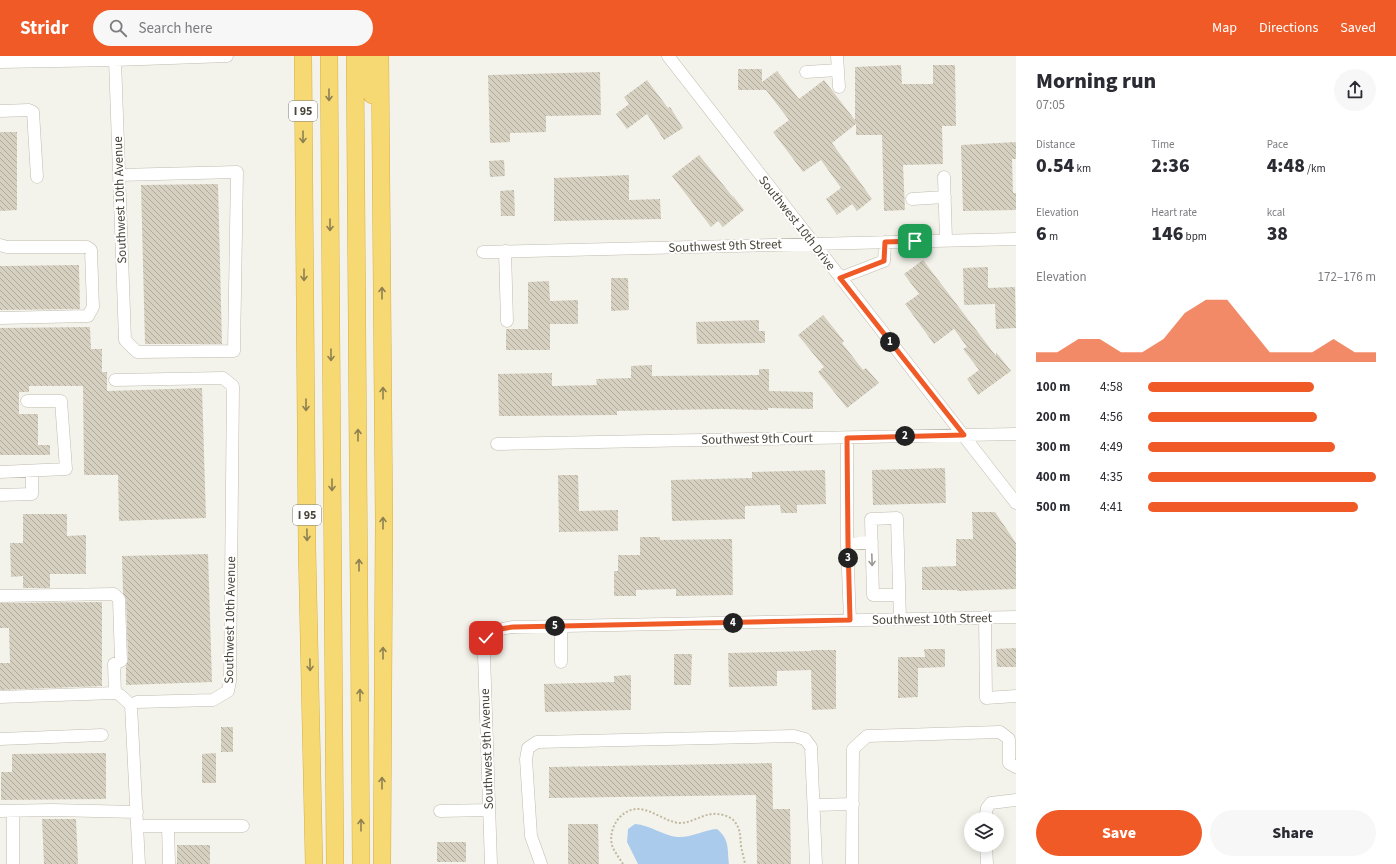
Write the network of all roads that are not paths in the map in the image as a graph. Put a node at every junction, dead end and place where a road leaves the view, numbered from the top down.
1 (227, 56) edge
2 (303, 56) edge
3 (329, 56) edge
4 (355, 56) edge
5 (366, 56) edge
6 (380, 56) edge
7 (668, 56) edge
8 (837, 56) edge
9 (115, 60) junction
10 (0, 62) edge
11 (838, 70) junction
12 (806, 72) dead end
13 (839, 87) dead end
14 (0, 111) edge
15 (381, 148) junction
16 (119, 175) junction
17 (37, 177) dead end
18 (944, 177) dead end
19 (945, 197) junction
20 (912, 198) dead end
21 (1016, 239) edge
22 (946, 240) junction
23 (885, 242) junction
24 (813, 244) junction
25 (0, 246) edge
26 (483, 252) dead end
27 (505, 252) junction
28 (840, 278) junction
29 (0, 318) edge
30 (507, 321) dead end
31 (115, 380) dead end
32 (26, 401) dead end
33 (1016, 434) edge
34 (964, 435) junction
35 (847, 438) junction
36 (497, 444) dead end
37 (32, 471) junction
38 (0, 472) edge
39 (0, 495) edge
40 (1016, 503) edge
41 (872, 542) junction
42 (848, 544) junction
43 (899, 594) junction
44 (0, 596) edge
45 (1016, 617) edge
46 (985, 618) junction
47 (900, 619) junction
48 (850, 620) junction
49 (561, 626) junction
50 (489, 635) joint
51 (561, 662) dead end
52 (115, 693) junction
53 (1016, 696) edge
54 (0, 697) edge
55 (131, 705) junction
56 (102, 735) dead end
57 (0, 739) edge
58 (1016, 767) edge
59 (1016, 800) edge
60 (853, 804) junction
61 (814, 805) junction
62 (440, 810) dead end
63 (489, 810) junction
64 (0, 811) edge
65 (13, 811) junction
66 (137, 812) junction
67 (986, 812) edge
68 (138, 826) junction
69 (168, 826) junction
70 (243, 826) dead end
71 (986, 852) edge
72 (13, 864) edge
73 (139, 864) edge
74 (169, 864) edge
75 (314, 864) edge
76 (335, 864) edge
77 (361, 864) edge
78 (382, 864) edge
79 (491, 864) edge
80 (541, 864) edge
81 (816, 864) edge
82 (852, 864) edge
83 (987, 864) edge

1 - 9 street
2 -> 75 highway, I 95
3 -> 76 highway
77 -> 4 highway
5 - 15 highway
6 - 15 highway
7 - 24 street, Southwest 10th Drive
8 - 11 street
9 - 10 street
9 - 16 street, Southwest 10th Avenue
11 - 12 street
11 - 13 street
14 - 17 street
78 -> 15 highway
16 - 16 street, Southwest 10th Avenue
18 - 19 street
19 - 20 street
19 - 22 street
21 - 22 street, Southwest 9th Street
22 - 23 street, Southwest 9th Street
23 - 24 street, Southwest 9th Street
23 - 28 street
24 - 27 street, Southwest 9th Street
24 - 28 street, Southwest 10th Drive
25 - 29 street
26 - 27 street, Southwest 9th Street
27 - 30 street
28 - 34 street, Southwest 10th Drive
31 - 55 street, Southwest 10th Avenue
32 - 37 street
33 - 34 street, Southwest 9th Court
34 - 35 street, Southwest 9th Court
34 - 40 street, Southwest 10th Drive
35 - 36 street, Southwest 9th Court
35 - 42 street
37 - 38 street
37 - 39 street
41 - 42 street
41 -> 43 street
41 - 43 street
42 - 48 street
43 - 47 street
44 - 52 street
45 - 46 street, Southwest 10th Street
46 - 47 street, Southwest 10th Street
46 - 53 street
47 - 48 street, Southwest 10th Street
48 - 49 street, Southwest 10th Street
49 - 50 street, Southwest 10th Street
49 - 51 street
50 - 63 street, Southwest 9th Avenue
52 - 54 street
52 - 55 street
55 - 66 street
56 - 57 street
58 - 60 street
59 - 67 street
60 - 61 street
60 - 82 street
61 - 80 street
61 - 81 street
62 - 63 street
63 - 79 street, Southwest 9th Avenue
64 - 65 street
65 - 66 street
65 - 72 street
66 - 68 street
68 - 69 street
68 - 73 street
69 - 70 street
69 - 74 street
71 - 83 street

